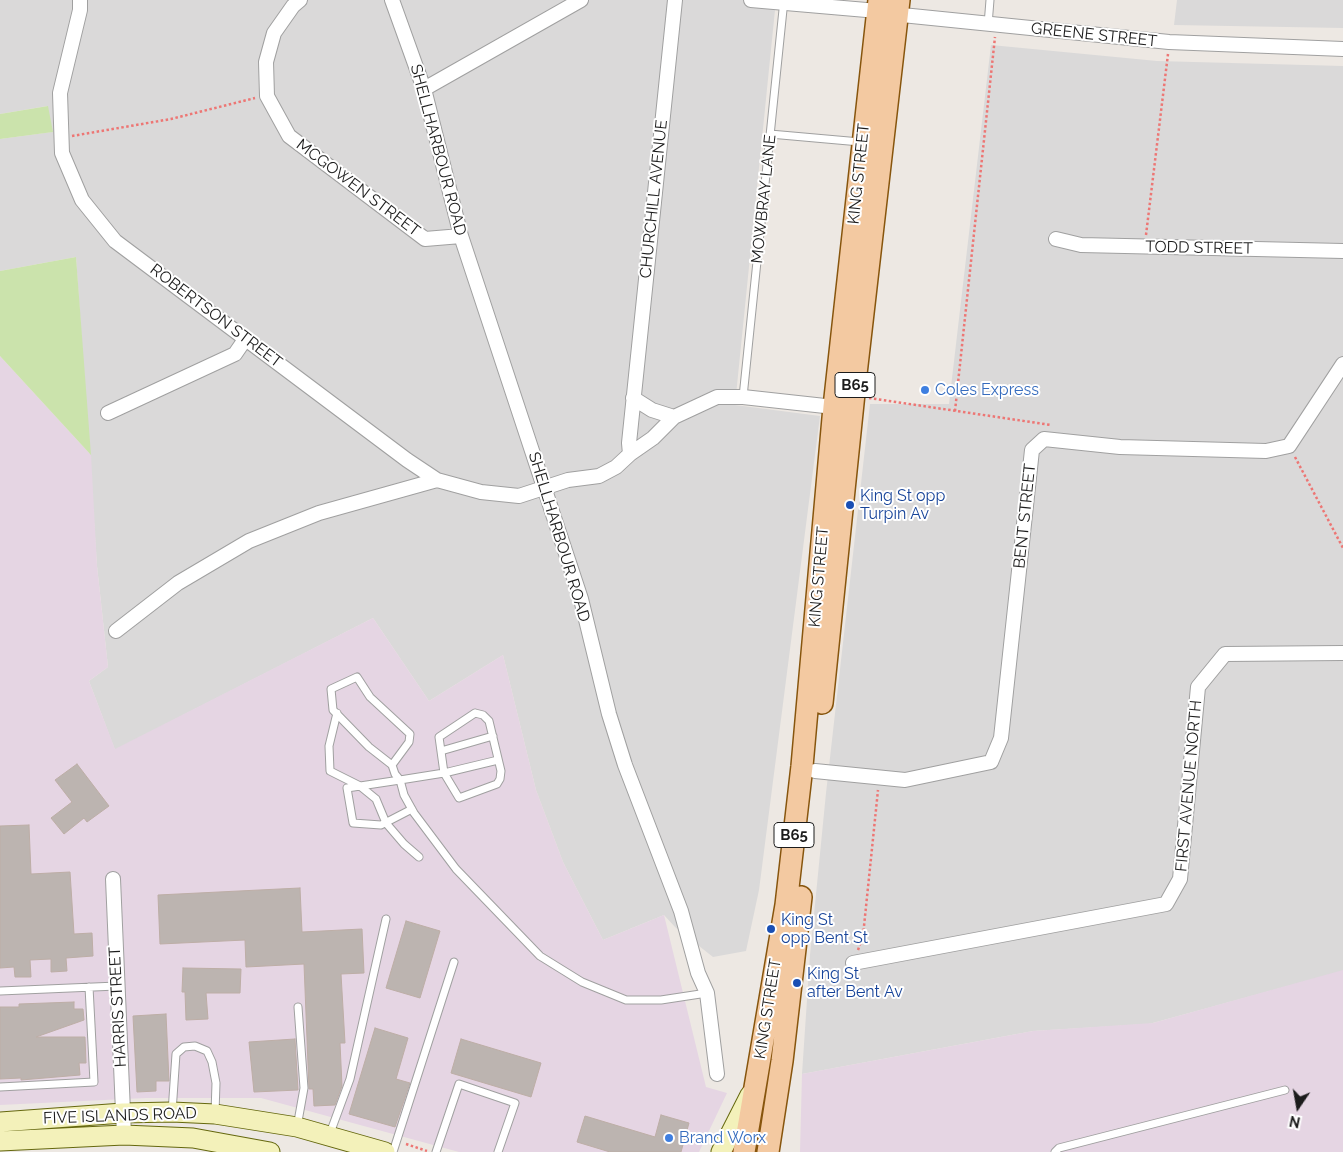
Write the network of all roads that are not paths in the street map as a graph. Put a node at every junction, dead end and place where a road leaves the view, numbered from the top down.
1 (80, 0) edge
2 (300, 0) edge
3 (392, 0) edge
4 (581, 0) edge
5 (675, 0) edge
6 (751, 0) edge
7 (990, 0) edge
8 (784, 1) edge
9 (888, 6) edge
10 (992, 25) junction
11 (1343, 49) edge
12 (424, 89) junction
13 (770, 134) junction
14 (856, 141) junction
15 (461, 236) junction
16 (1056, 239) dead end
17 (1343, 251) edge
18 (246, 338) junction
19 (1343, 364) edge
20 (856, 374) junction
21 (744, 397) junction
22 (633, 398) junction
23 (834, 407) junction
24 (108, 413) dead end
25 (674, 417) junction
26 (630, 454) junction
27 (437, 480) junction
28 (545, 488) junction
29 (116, 631) dead end
30 (1343, 653) edge
31 (336, 713) junction
32 (493, 736) junction
33 (441, 751) junction
34 (498, 760) junction
35 (392, 765) junction
36 (815, 771) junction
37 (444, 773) junction
38 (400, 780) junction
39 (360, 786) junction
40 (412, 809) junction
41 (386, 822) junction
42 (419, 857) dead end
43 (113, 879) dead end
44 (386, 919) dead end
45 (454, 962) dead end
46 (853, 963) road end
47 (117, 986) junction
48 (89, 987) junction
49 (0, 992) edge
50 (707, 993) junction
51 (298, 1007) dead end
52 (717, 1074) dead end
53 (756, 1084) junction
54 (0, 1087) edge
55 (1285, 1090) dead end
56 (172, 1112) junction
57 (123, 1113) junction
58 (216, 1114) junction
59 (0, 1122) edge
60 (297, 1127) junction
61 (124, 1135) junction
62 (329, 1136) junction
63 (0, 1141) edge
64 (270, 1152) edge
65 (385, 1152) edge
66 (393, 1152) edge
67 (436, 1152) edge
68 (498, 1152) edge
69 (721, 1152) edge
70 (744, 1152) edge
71 (768, 1152) edge
72 (1056, 1152) edge

1 - 18 street, ROBERTSON STREET
2 - 15 street, MCGOWEN STREET
3 - 12 street, SHELLHARBOUR ROAD
4 - 12 street
5 - 22 street, CHURCHILL AVENUE
6 - 8 street, GREENE STREET
7 - 10 lane
8 - 9 street, GREENE STREET
8 - 13 lane, MOWBRAY LANE
9 - 10 street, GREENE STREET
9 - 14 main road, KING STREET / B65
9 - 20 main road, KING STREET / B65
10 - 11 street, GREENE STREET
12 - 15 street, SHELLHARBOUR ROAD
13 - 14 lane
13 - 21 lane, MOWBRAY LANE
14 - 23 main road, KING STREET / B65
15 - 28 street, SHELLHARBOUR ROAD
16 - 17 street, TODD STREET
18 - 24 street
18 - 27 street, ROBERTSON STREET
19 - 36 street, BENT STREET
20 - 23 street
20 - 36 main road, KING STREET / B65
21 - 23 street
21 - 25 street
22 - 25 street
22 - 26 street, CHURCHILL AVENUE
23 - 53 main road, KING STREET / B65
25 - 26 street, ROBERTSON STREET
26 - 28 street, ROBERTSON STREET
27 - 28 street, ROBERTSON STREET
27 - 29 street
28 - 50 street, SHELLHARBOUR ROAD
30 - 46 street, FIRST AVENUE NORTH
31 - 35 lane
31 - 35 lane
31 - 39 lane
32 - 33 lane
32 - 33 lane
32 - 34 lane
33 - 37 lane
34 - 37 lane
34 - 37 lane
35 - 38 lane
36 - 71 main road, KING STREET / B65
37 - 38 lane
38 - 39 lane
38 - 40 lane
39 - 41 lane
39 - 41 lane
40 - 41 lane
40 - 50 lane
41 - 42 lane
43 - 47 street, HARRIS STREET
44 - 62 lane
45 - 66 lane
47 - 48 lane
47 - 57 street, HARRIS STREET
48 - 49 lane
48 - 54 lane
50 - 52 street, SHELLHARBOUR ROAD
51 - 60 lane
53 - 69 main road
53 - 70 main road, KING STREET / B65
55 - 72 lane
56 - 57 main road, FIVE ISLANDS ROAD
56 - 58 main road, FIVE ISLANDS ROAD
56 - 58 lane
57 - 59 main road, FIVE ISLANDS ROAD
57 - 61 street, HARRIS STREET
58 - 60 main road, FIVE ISLANDS ROAD
60 - 62 main road, FIVE ISLANDS ROAD
61 - 63 main road, FIVE ISLANDS ROAD
61 - 64 main road, FIVE ISLANDS ROAD
62 - 65 main road, FIVE ISLANDS ROAD
67 - 68 lane

